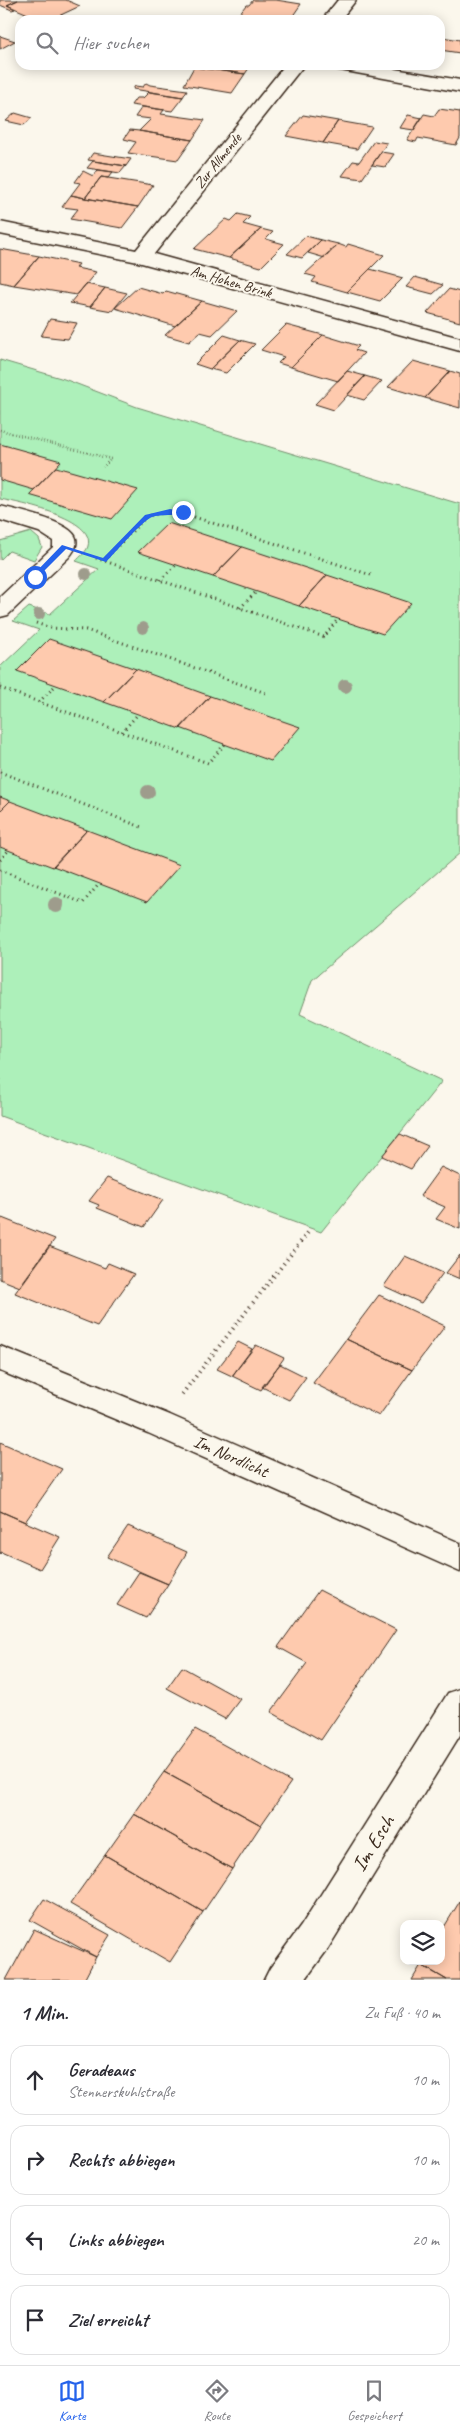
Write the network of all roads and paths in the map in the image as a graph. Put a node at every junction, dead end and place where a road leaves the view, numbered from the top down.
1 (347, 0) edge
2 (335, 15) edge
3 (291, 70) edge
4 (369, 70) edge
5 (460, 86) edge
6 (0, 228) edge
7 (141, 257) junction
8 (460, 346) edge
9 (0, 430) edge
10 (103, 467) dead end
11 (0, 513) edge
12 (64, 547) junction
13 (104, 560) junction
14 (176, 565) dead end
15 (374, 576) dead end
16 (160, 580) junction
17 (256, 592) dead end
18 (240, 608) junction
19 (0, 610) edge
20 (338, 619) dead end
21 (56, 685) dead end
22 (0, 688) edge
23 (266, 693) dead end
24 (39, 702) junction
25 (138, 714) dead end
26 (122, 732) junction
27 (225, 744) dead end
28 (0, 772) edge
29 (144, 828) dead end
30 (9, 850) dead end
31 (0, 860) edge
32 (0, 870) edge
33 (99, 884) dead end
34 (309, 1231) dead end
35 (0, 1358) edge
36 (158, 1424) junction
37 (460, 1558) edge
38 (460, 1704) edge
39 (283, 1980) edge

1 - 2 street
3 - 7 street, Zur Allmende
4 - 5 street
6 - 7 street, Am Hohen Brink
7 - 8 street, Am Hohen Brink
9 - 10 path
11 - 12 street
12 - 13 path
12 - 19 street
13 - 15 path
13 - 16 path
14 - 16 path
16 - 18 path
17 - 18 path
18 - 20 path
19 - 23 path
21 - 24 path
22 - 24 path
24 - 26 path
25 - 26 path
26 - 27 path
28 - 29 path
30 - 31 path
32 - 33 path
34 - 36 path
35 - 36 street, Im Nordlicht
36 - 37 street, Im Nordlicht
38 - 39 street, Im Esch

